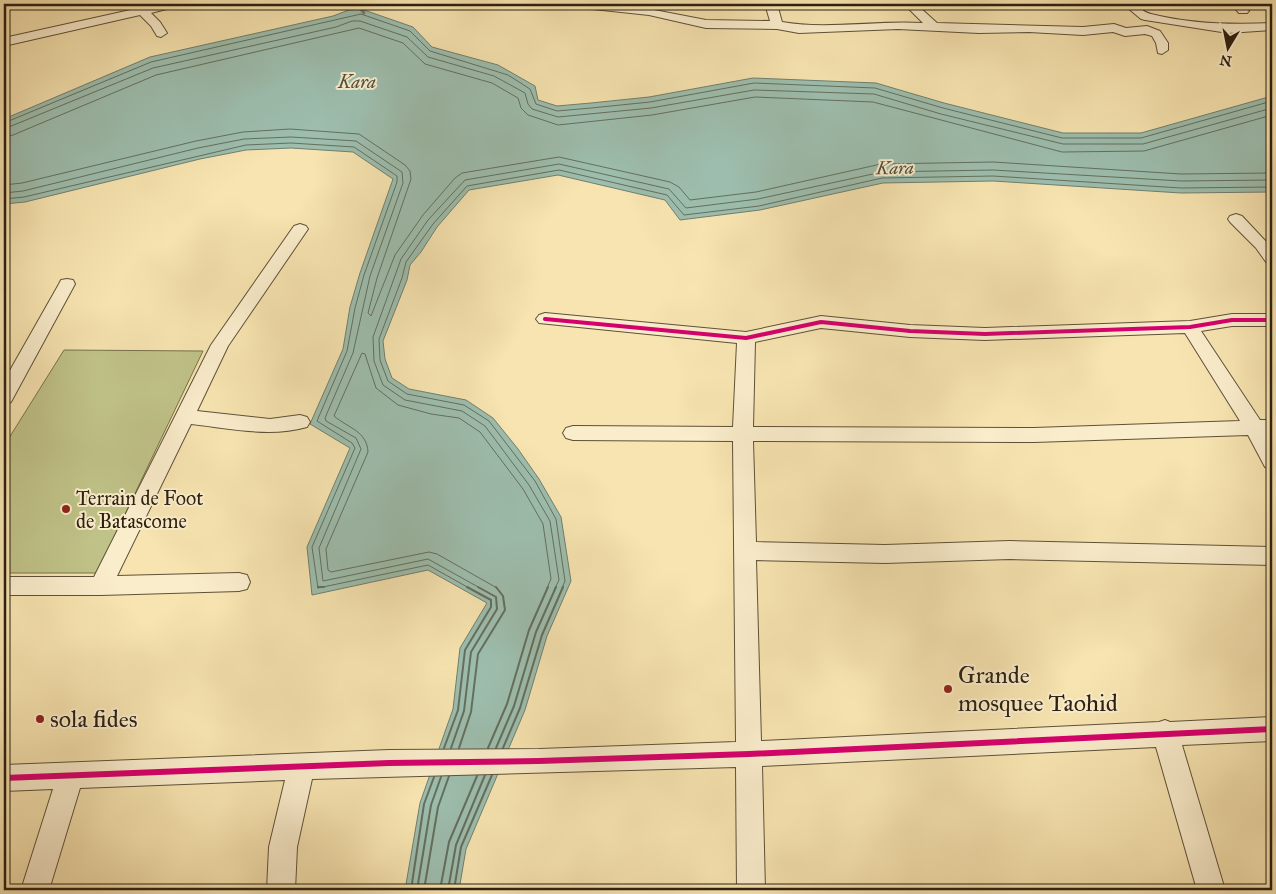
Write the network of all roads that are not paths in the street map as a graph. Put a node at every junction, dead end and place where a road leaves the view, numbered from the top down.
1 (174, 4) edge
2 (574, 4) edge
3 (771, 4) edge
4 (910, 4) edge
5 (1129, 4) edge
6 (140, 7) edge
7 (777, 25) junction
8 (932, 25) junction
9 (1272, 27) edge
10 (161, 33) dead end
11 (4, 42) edge
12 (1162, 50) dead end
13 (1236, 220) dead end
14 (300, 229) dead end
15 (1267, 245) edge
16 (1272, 259) edge
17 (67, 284) dead end
18 (545, 319) dead end
19 (1272, 320) edge
20 (1190, 327) junction
21 (746, 338) junction
22 (4, 397) edge
23 (185, 416) junction
24 (300, 422) dead end
25 (1263, 426) edge
26 (573, 434) dead end
27 (743, 435) junction
28 (1272, 462) edge
29 (745, 551) junction
30 (1272, 556) edge
31 (239, 582) dead end
32 (4, 586) edge
33 (101, 586) junction
34 (1272, 729) edge
35 (1165, 732) junction
36 (749, 754) junction
37 (301, 767) junction
38 (70, 776) junction
39 (4, 778) edge
40 (35, 890) edge
41 (281, 890) edge
42 (751, 890) edge
43 (1211, 890) edge

1 - 6 street
2 - 7 street
3 - 7 street
4 - 8 street
5 - 9 street
6 - 10 street
6 - 11 street
7 - 8 street
8 - 12 street
13 - 15 street
14 - 23 street
15 - 16 street
17 - 22 street
18 - 21 street
19 - 20 street
20 - 21 street
20 - 25 street
21 - 27 street
23 - 24 street
23 - 33 street
25 - 27 street
25 - 28 street
26 - 27 street
27 - 29 street
29 - 30 street
29 - 36 street
31 - 33 street
32 - 33 street
34 - 35 street
35 - 36 street
35 - 43 street
36 - 37 street
36 - 42 street
37 - 38 street
37 - 41 street
38 - 39 street
38 - 40 street

